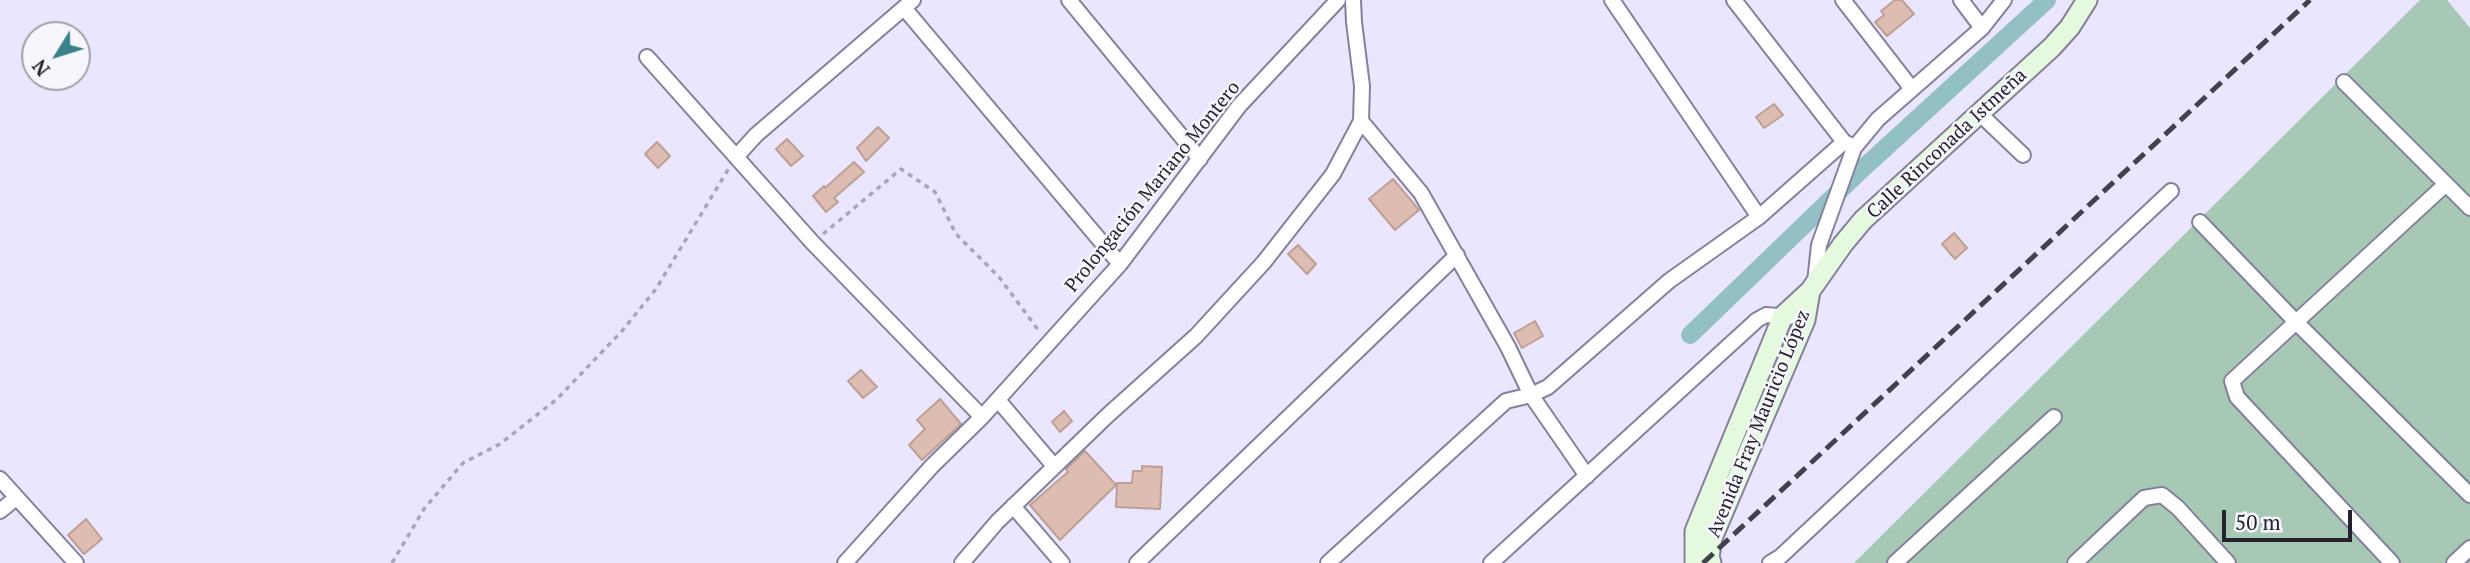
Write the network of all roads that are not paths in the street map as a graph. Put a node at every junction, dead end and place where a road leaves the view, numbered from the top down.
1 (1069, 0) edge
2 (1338, 0) edge
3 (1353, 0) edge
4 (1612, 0) edge
5 (1734, 0) edge
6 (1843, 0) edge
7 (1961, 0) edge
8 (2004, 0) edge
9 (2087, 0) edge
10 (908, 4) edge
11 (1982, 28) junction
12 (647, 57) dead end
13 (2344, 82) dead end
14 (1912, 89) junction
15 (1980, 114) junction
16 (1361, 121) junction
17 (1849, 145) junction
18 (2023, 155) dead end
19 (736, 158) junction
20 (1200, 159) junction
21 (2446, 184) junction
22 (2171, 191) dead end
23 (2470, 208) edge
24 (1759, 218) junction
25 (2200, 222) dead end
26 (1457, 255) junction
27 (1120, 264) junction
28 (1813, 287) junction
29 (1783, 316) junction
30 (1805, 320) junction
31 (2295, 321) junction
32 (1531, 395) junction
33 (998, 400) junction
34 (2054, 416) dead end
35 (982, 417) junction
36 (1054, 466) junction
37 (1587, 477) junction
38 (0, 479) edge
39 (2470, 495) edge
40 (16, 498) junction
41 (1013, 506) junction
42 (0, 511) edge
43 (2470, 548) edge
44 (1700, 558) edge
45 (76, 563) edge
46 (845, 563) edge
47 (962, 563) edge
48 (1062, 563) edge
49 (1137, 563) edge
50 (1328, 563) edge
51 (1491, 563) edge
52 (1770, 563) edge
53 (1895, 563) edge
54 (2075, 563) edge
55 (2228, 563) edge
56 (2392, 563) edge
57 (2454, 563) edge

1 - 20 street
2 - 20 street, Prolongación Mariano Montero
3 - 16 street
4 - 24 street
5 - 17 street
6 - 14 street
7 - 11 street
8 - 11 street
9 - 15 street, Calle Rinconada Istmeña
10 - 19 street
10 - 27 street
11 - 14 street
12 - 19 street
13 - 21 street
14 - 17 street
15 - 18 street
15 - 28 street, Calle Rinconada Istmeña
16 - 26 street
16 - 36 street
17 - 24 street
17 - 28 street
19 - 35 street
20 - 27 street, Prolongación Mariano Montero
21 - 23 street
21 - 31 street
22 - 52 street
24 - 32 street
25 - 31 street
26 - 32 street
26 - 49 street
27 - 33 street, Prolongación Mariano Montero
28 - 29 street, Avenida Fray Mauricio López
28 - 30 street, Avenida Fray Mauricio López
29 - 30 street
29 - 37 street
29 - 44 street, Avenida Fray Mauricio López
30 - 44 street, Avenida Fray Mauricio López
31 - 39 street
31 - 56 street
32 - 37 street
32 - 50 street
33 - 35 street, Prolongación Mariano Montero
33 - 36 street
34 - 53 street
35 - 46 street, Prolongación Mariano Montero
36 - 41 street
37 - 51 street
38 - 40 street
40 - 42 street
40 - 45 street
41 - 47 street
41 - 48 street
43 - 57 street
54 - 55 street

